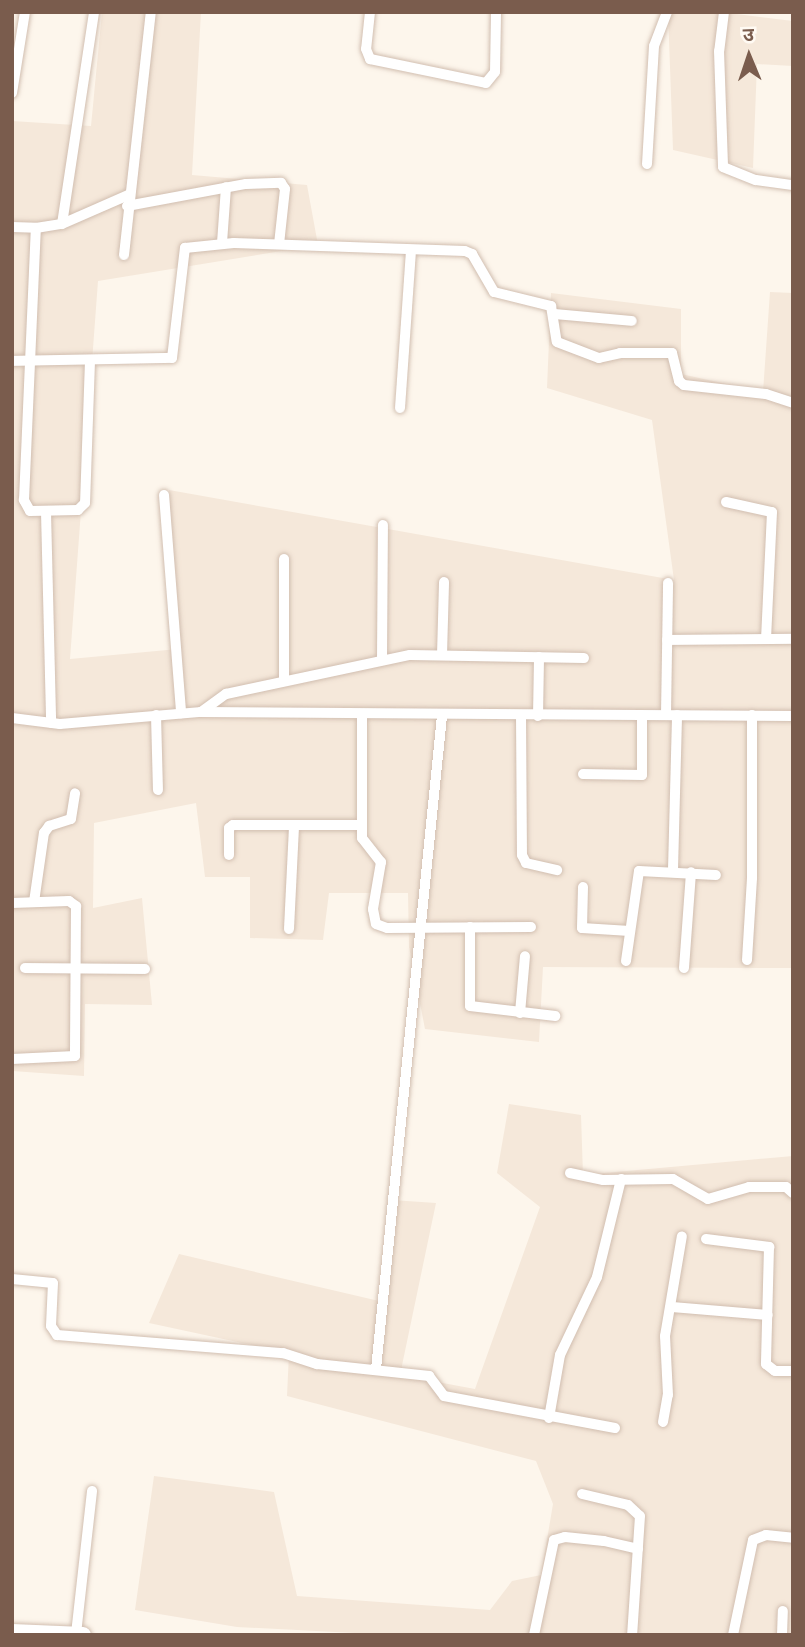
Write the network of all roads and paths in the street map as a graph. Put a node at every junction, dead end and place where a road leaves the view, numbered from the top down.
1 (25, 12) edge
2 (94, 12) edge
3 (151, 12) edge
4 (370, 12) edge
5 (496, 12) edge
6 (667, 12) edge
7 (724, 12) edge
8 (12, 93) edge
9 (647, 164) dead end
10 (793, 185) edge
11 (226, 187) junction
12 (128, 200) junction
13 (62, 224) junction
14 (12, 227) edge
15 (36, 228) junction
16 (222, 243) junction
17 (279, 244) junction
18 (411, 250) junction
19 (124, 255) dead end
20 (554, 314) junction
21 (632, 321) dead end
22 (12, 361) edge
23 (29, 361) junction
24 (90, 361) junction
25 (793, 403) edge
26 (400, 408) dead end
27 (164, 495) dead end
28 (726, 502) dead end
29 (46, 512) junction
30 (383, 525) dead end
31 (284, 559) dead end
32 (444, 582) dead end
33 (668, 583) dead end
34 (765, 638) junction
35 (793, 639) edge
36 (667, 640) junction
37 (442, 655) junction
38 (539, 657) junction
39 (584, 658) dead end
40 (382, 660) junction
41 (284, 681) junction
42 (201, 712) junction
43 (181, 713) junction
44 (156, 715) junction
45 (521, 715) junction
46 (642, 715) junction
47 (672, 715) junction
48 (752, 715) junction
49 (362, 716) junction
50 (442, 716) junction
51 (538, 716) junction
52 (793, 716) edge
53 (12, 718) edge
54 (51, 723) junction
55 (583, 774) dead end
56 (158, 790) dead end
57 (75, 793) dead end
58 (294, 825) junction
59 (360, 825) junction
60 (229, 855) dead end
61 (557, 870) dead end
62 (673, 870) junction
63 (691, 872) junction
64 (716, 875) dead end
65 (583, 887) dead end
66 (34, 902) junction
67 (12, 903) edge
68 (470, 927) junction
69 (531, 927) dead end
70 (422, 928) junction
71 (289, 929) dead end
72 (630, 932) junction
73 (525, 956) dead end
74 (747, 960) dead end
75 (626, 961) dead end
76 (25, 968) dead end
77 (684, 968) dead end
78 (76, 969) junction
79 (145, 969) dead end
80 (520, 1013) junction
81 (555, 1016) dead end
82 (12, 1059) edge
83 (570, 1172) dead end
84 (621, 1179) junction
85 (793, 1193) edge
86 (682, 1236) dead end
87 (706, 1239) dead end
88 (12, 1279) edge
89 (671, 1307) junction
90 (768, 1315) junction
91 (376, 1369) junction
92 (793, 1371) edge
93 (550, 1418) junction
94 (663, 1422) dead end
95 (615, 1428) dead end
96 (92, 1491) dead end
97 (582, 1494) dead end
98 (793, 1538) edge
99 (638, 1549) junction
100 (783, 1611) dead end
101 (12, 1632) edge
102 (76, 1634) edge
103 (83, 1635) edge
104 (534, 1635) edge
105 (632, 1635) edge
106 (733, 1635) edge
107 (782, 1635) edge

1 - 8 street
2 - 13 street
3 - 12 street
4 - 5 street
6 - 9 street
7 - 10 street
11 - 12 street
11 - 16 street
11 - 17 street
12 - 13 street
12 - 19 street
13 - 15 street
14 - 15 street
15 - 23 street
16 - 17 street
16 - 24 street
17 - 18 street
18 - 20 street
18 - 26 street
20 - 21 street
20 - 25 street
22 - 23 street
23 - 24 street
23 - 29 street
24 - 29 street
27 - 43 street
28 - 34 street
29 - 54 street
30 - 40 street
31 - 41 street
32 - 37 street
33 - 36 street
34 - 35 street
34 - 36 street
36 - 47 street
37 - 38 street
37 - 40 street
38 - 39 street
38 - 51 street
40 - 41 street
41 - 42 street
42 - 43 street
42 - 49 street
43 - 44 street
44 - 54 street
44 - 56 street
45 - 50 street
45 - 51 street
45 - 61 street
46 - 47 street
46 - 51 street
46 - 55 street
47 - 48 street
47 - 62 street
48 - 52 street
48 - 74 street
49 - 50 street
49 - 59 street
50 - 70 street
53 - 54 street
57 - 66 street
58 - 59 street
58 - 60 street
58 - 71 street
59 - 70 street
62 - 63 street
62 - 72 street
63 - 64 street
63 - 77 street
65 - 72 street
66 - 67 street
66 - 78 street
68 - 69 street
68 - 70 street
68 - 80 street
70 - 91 street
72 - 75 street
73 - 80 street
76 - 78 street
78 - 79 street
78 - 82 street
80 - 81 street
83 - 84 street
84 - 85 street
84 - 93 street
86 - 89 street
87 - 90 street
88 - 91 street
89 - 90 street
89 - 94 street
90 - 92 street
91 - 93 street
93 - 95 street
96 - 102 street
97 - 99 street
98 - 106 street
99 - 104 street
99 - 105 street
100 - 107 street
101 - 102 street
102 - 103 street

